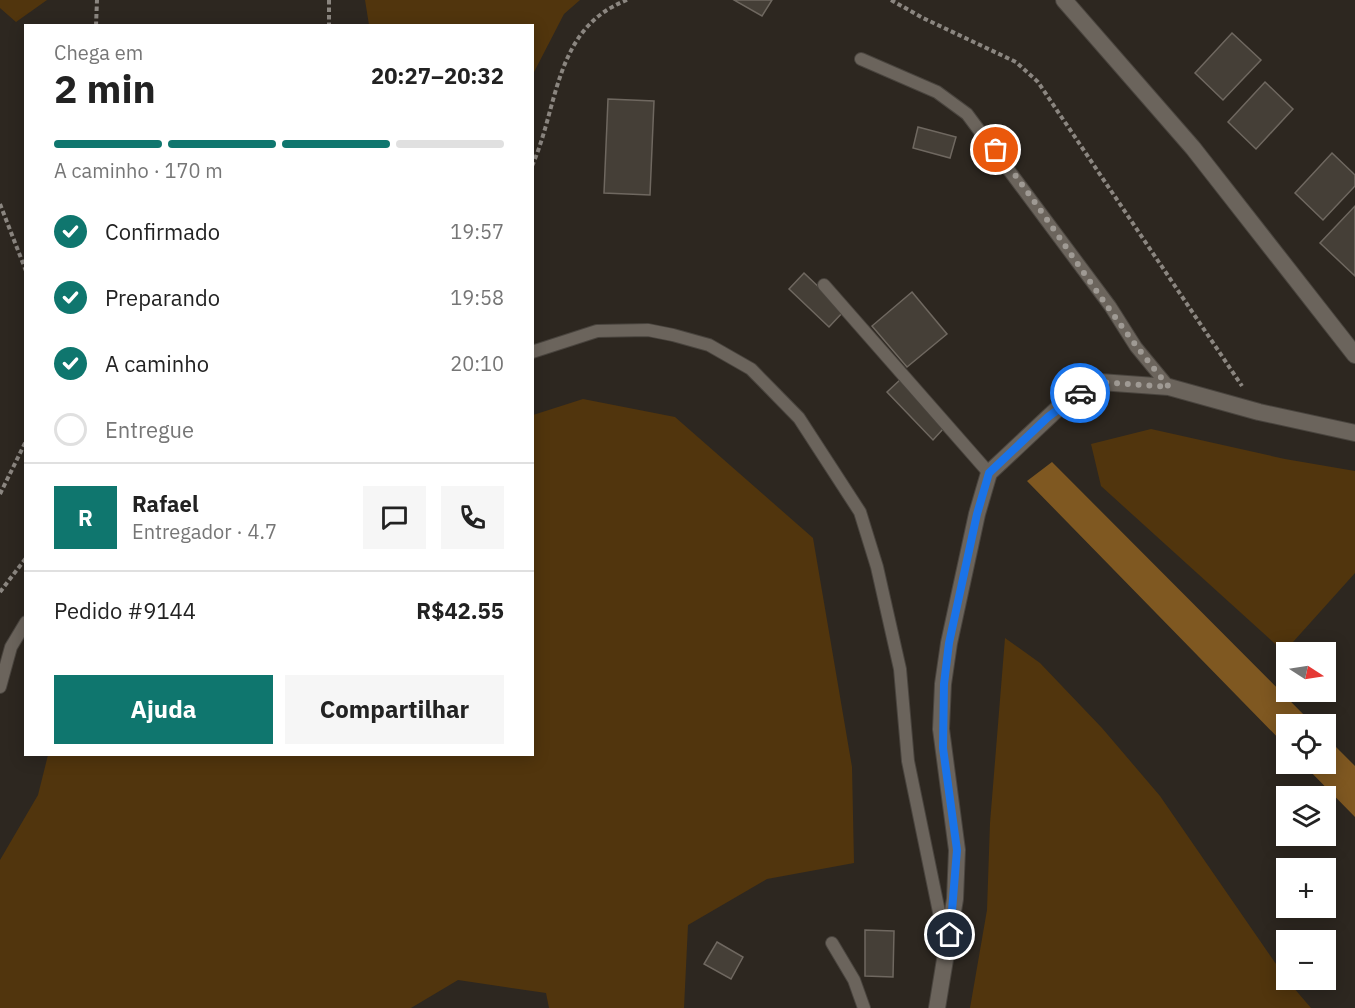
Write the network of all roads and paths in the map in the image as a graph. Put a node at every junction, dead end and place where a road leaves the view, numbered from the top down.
1 (98, 0) edge
2 (328, 0) edge
3 (627, 0) edge
4 (891, 0) edge
5 (1064, 0) edge
6 (96, 24) edge
7 (329, 24) edge
8 (861, 59) dead end
9 (534, 162) edge
10 (0, 204) edge
11 (24, 266) edge
12 (824, 285) dead end
13 (534, 351) edge
14 (1355, 355) edge
15 (1169, 387) junction
16 (1259, 412) junction
17 (1355, 433) edge
18 (24, 445) edge
19 (989, 473) junction
20 (0, 494) edge
21 (24, 561) edge
22 (0, 592) edge
23 (24, 625) edge
24 (0, 687) edge
25 (832, 943) dead end
26 (948, 954) junction
27 (864, 1008) edge
28 (937, 1008) edge

1 - 6 path
2 - 7 path
3 - 9 path
4 - 16 path
5 - 14 street
8 - 15 lane
10 - 11 path
12 - 19 lane
13 - 26 lane
15 - 16 street
15 - 19 street
16 - 17 street
18 - 20 path
19 - 26 street
21 - 22 path
23 - 24 lane
25 - 27 lane
26 - 28 street

